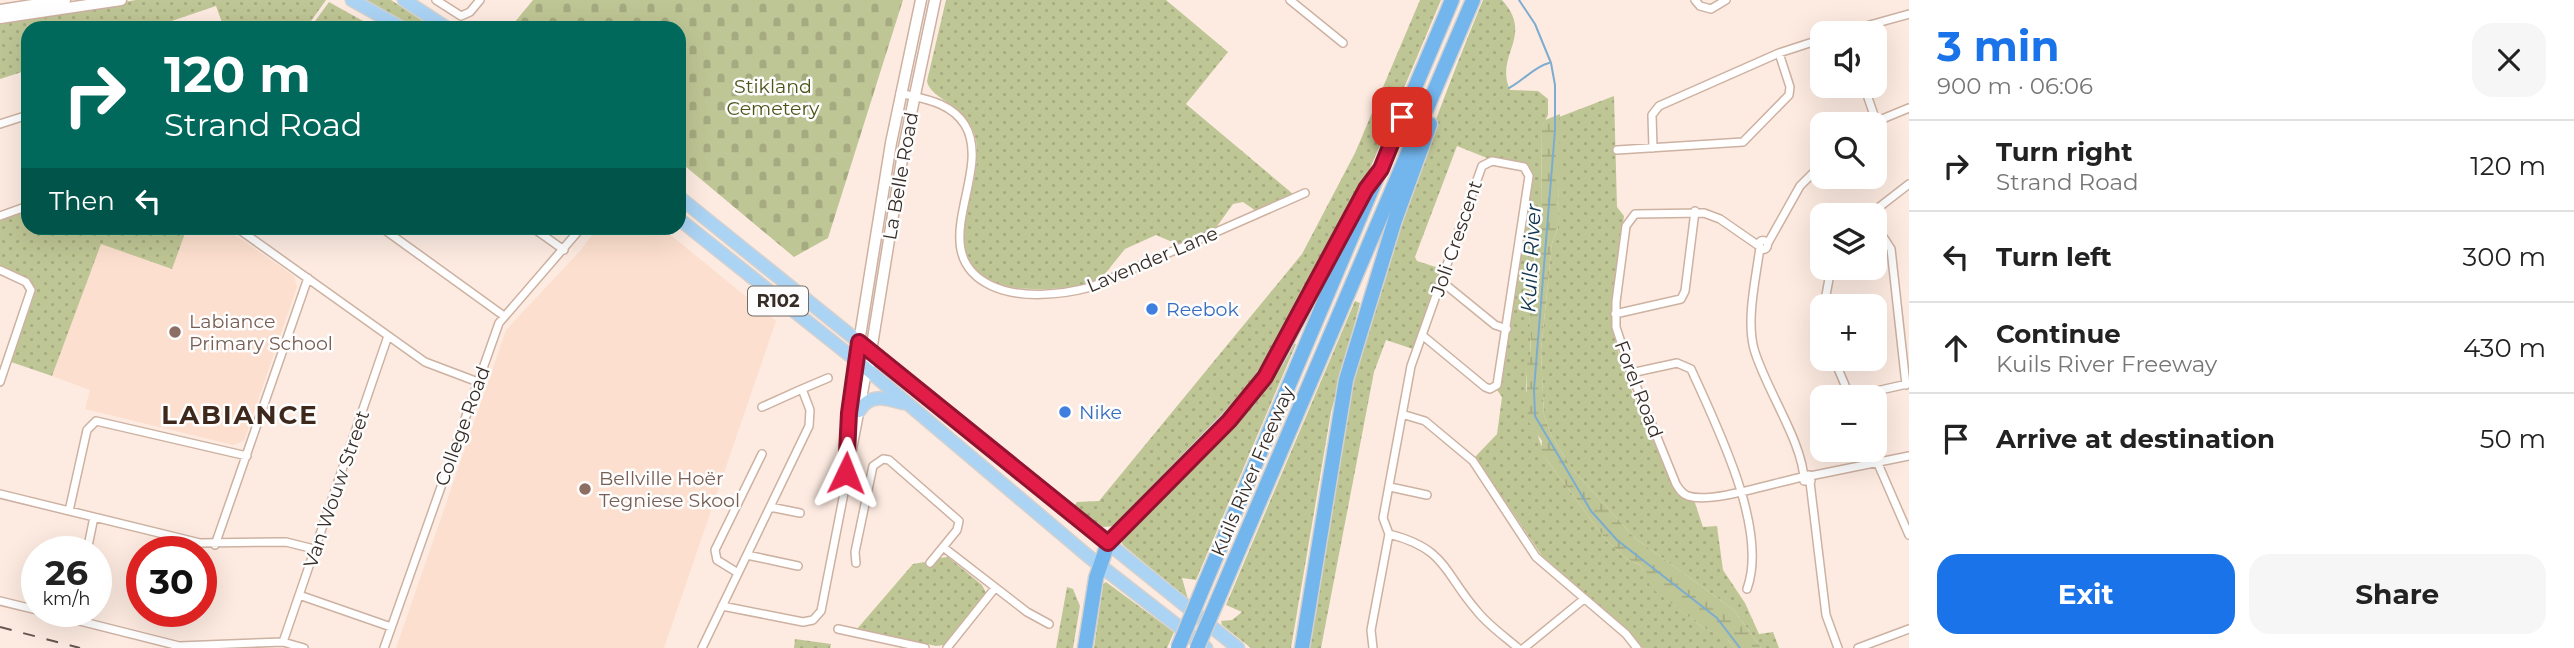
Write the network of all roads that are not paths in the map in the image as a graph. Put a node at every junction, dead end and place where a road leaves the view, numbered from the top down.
1 (65, 0) edge
2 (121, 0) edge
3 (352, 0) edge
4 (404, 0) edge
5 (436, 0) edge
6 (480, 0) edge
7 (921, 0) edge
8 (935, 0) edge
9 (1290, 0) edge
10 (1452, 0) edge
11 (1473, 0) edge
12 (1695, 0) edge
13 (1726, 0) edge
14 (0, 10) edge
15 (1909, 14) edge
16 (0, 18) edge
17 (390, 21) edge
18 (436, 21) edge
19 (1885, 21) edge
20 (1343, 43) dead end
21 (1810, 43) edge
22 (1779, 53) junction
23 (1448, 62) junction
24 (900, 93) junction
25 (914, 97) junction
26 (1909, 108) edge
27 (21, 117) edge
28 (1887, 117) edge
29 (0, 124) edge
30 (1653, 148) junction
31 (1617, 150) dead end
32 (1381, 169) junction
33 (1810, 175) edge
34 (1909, 184) edge
35 (1305, 193) dead end
36 (686, 203) edge
37 (1884, 203) edge
38 (21, 208) edge
39 (1695, 211) junction
40 (0, 216) edge
41 (686, 225) edge
42 (247, 235) edge
43 (392, 235) edge
44 (543, 235) edge
45 (576, 235) edge
46 (1887, 243) edge
47 (1762, 244) junction
48 (564, 250) junction
49 (0, 270) edge
50 (307, 278) junction
51 (1441, 281) junction
52 (1615, 314) junction
53 (503, 316) junction
54 (1507, 329) junction
55 (1422, 335) junction
56 (388, 336) junction
57 (859, 342) junction
58 (871, 353) junction
59 (856, 361) junction
60 (868, 370) junction
61 (1631, 373) junction
62 (828, 378) dead end
63 (0, 382) edge
64 (478, 382) junction
65 (1907, 384) edge
66 (802, 389) junction
67 (1887, 389) edge
68 (907, 404) junction
69 (762, 407) dead end
70 (859, 411) junction
71 (1405, 415) junction
72 (762, 454) dead end
73 (247, 456) junction
74 (1909, 456) edge
75 (1877, 463) junction
76 (846, 473) junction
77 (1807, 479) junction
78 (1390, 487) junction
79 (1743, 492) junction
80 (0, 494) edge
81 (1427, 495) dead end
82 (770, 507) junction
83 (69, 511) junction
84 (800, 513) dead end
85 (94, 517) junction
86 (1389, 534) junction
87 (1909, 535) edge
88 (90, 536) edge
89 (176, 536) edge
90 (217, 539) edge
91 (1108, 543) junction
92 (217, 545) edge
93 (943, 547) junction
94 (314, 549) junction
95 (747, 555) junction
96 (856, 563) dead end
97 (930, 563) dead end
98 (1099, 564) junction
99 (798, 566) dead end
100 (738, 573) junction
101 (995, 588) junction
102 (1746, 589) dead end
103 (299, 595) junction
104 (1584, 599) junction
105 (0, 601) edge
106 (21, 606) edge
107 (722, 606) junction
108 (1049, 624) dead end
109 (112, 627) edge
110 (391, 627) junction
111 (838, 629) dead end
112 (1909, 629) edge
113 (283, 642) junction
114 (304, 648) edge
115 (384, 648) edge
116 (702, 648) edge
117 (925, 648) edge
118 (947, 648) edge
119 (1085, 648) edge
120 (1178, 648) edge
121 (1197, 648) edge
122 (1206, 648) edge
123 (1238, 648) edge
124 (1302, 648) edge
125 (1373, 648) edge
126 (1518, 648) edge
127 (1524, 648) edge
128 (1637, 648) edge
129 (1838, 648) edge
130 (1858, 648) edge

1 - 14 main road
2 - 16 main road
3 - 17 main road
4 - 18 main road
5 - 6 street
7 - 24 main road, La Belle Road
8 - 25 main road, La Belle Road
9 - 20 street
10 - 32 highway, Kuils River Freeway
11 - 23 highway, Kuils River Freeway
12 - 13 street
15 - 19 street
21 - 22 street
22 - 30 street
22 - 30 street
23 - 121 highway, Kuils River Freeway, bridge
23 - 124 highway
24 - 25 street, Lavender Lane
24 - 57 main road, La Belle Road
25 - 35 street, Lavender Lane
25 - 58 main road, La Belle Road
26 - 28 street
27 - 29 street
30 - 31 street
32 - 91 highway
32 - 120 highway, Kuils River Freeway, bridge
33 - 47 street
34 - 37 street
36 - 57 main road, R102
38 - 40 street
39 - 47 street, Forel Road
39 - 52 street
39 - 52 street, Forel Road
41 - 59 main road, R102
42 - 50 street
43 - 53 street
44 - 48 street
45 - 48 street, College Road
46 - 65 street
47 - 77 street
48 - 53 street, College Road
49 - 63 street
50 - 56 street
50 - 73 street
51 - 54 street
51 - 54 street, Joli Crescent
51 - 55 street, Joli Crescent
52 - 61 street, Forel Road
53 - 64 street, College Road
54 - 55 street, Joli Crescent
55 - 71 street, Joli Crescent
56 - 64 street
56 - 94 street, Van Wouw Street
57 - 58 main road, R102
57 - 59 main road, La Belle Road
58 - 60 main road, La Belle Road
58 - 91 main road, R102
59 - 60 main road, R102
59 - 76 street
60 - 68 main road, R102
60 - 70 street
61 - 79 street, Forel Road
61 - 79 street
62 - 66 street
64 - 110 street, College Road
65 - 67 street
66 - 69 street
66 - 82 street
68 - 70 main road
68 - 98 main road, R102
70 - 76 street
71 - 78 street, Joli Crescent
71 - 104 street
72 - 100 street
73 - 83 street
73 - 90 street
74 - 75 street, Forel Road
75 - 77 street, Forel Road
75 - 87 street
76 - 107 street
77 - 79 street, Forel Road
77 - 129 street
78 - 81 street
78 - 86 street, Joli Crescent
79 - 102 street
80 - 83 street
82 - 84 street
82 - 95 street
83 - 85 street
85 - 88 street
85 - 89 street
86 - 125 street, Joli Crescent
86 - 126 street
91 - 98 highway
91 - 123 main road, R102
92 - 94 street
93 - 96 street
93 - 97 street
93 - 101 street
94 - 103 street, Van Wouw Street
95 - 99 street
95 - 100 street
98 - 119 highway
98 - 122 main road, R102
100 - 107 street
101 - 108 street
101 - 118 street
103 - 110 street
103 - 113 street, Van Wouw Street
104 - 127 street
104 - 128 street
105 - 106 street
107 - 116 street
109 - 113 street
110 - 115 street, College Road
111 - 117 street
112 - 130 street
113 - 114 street

